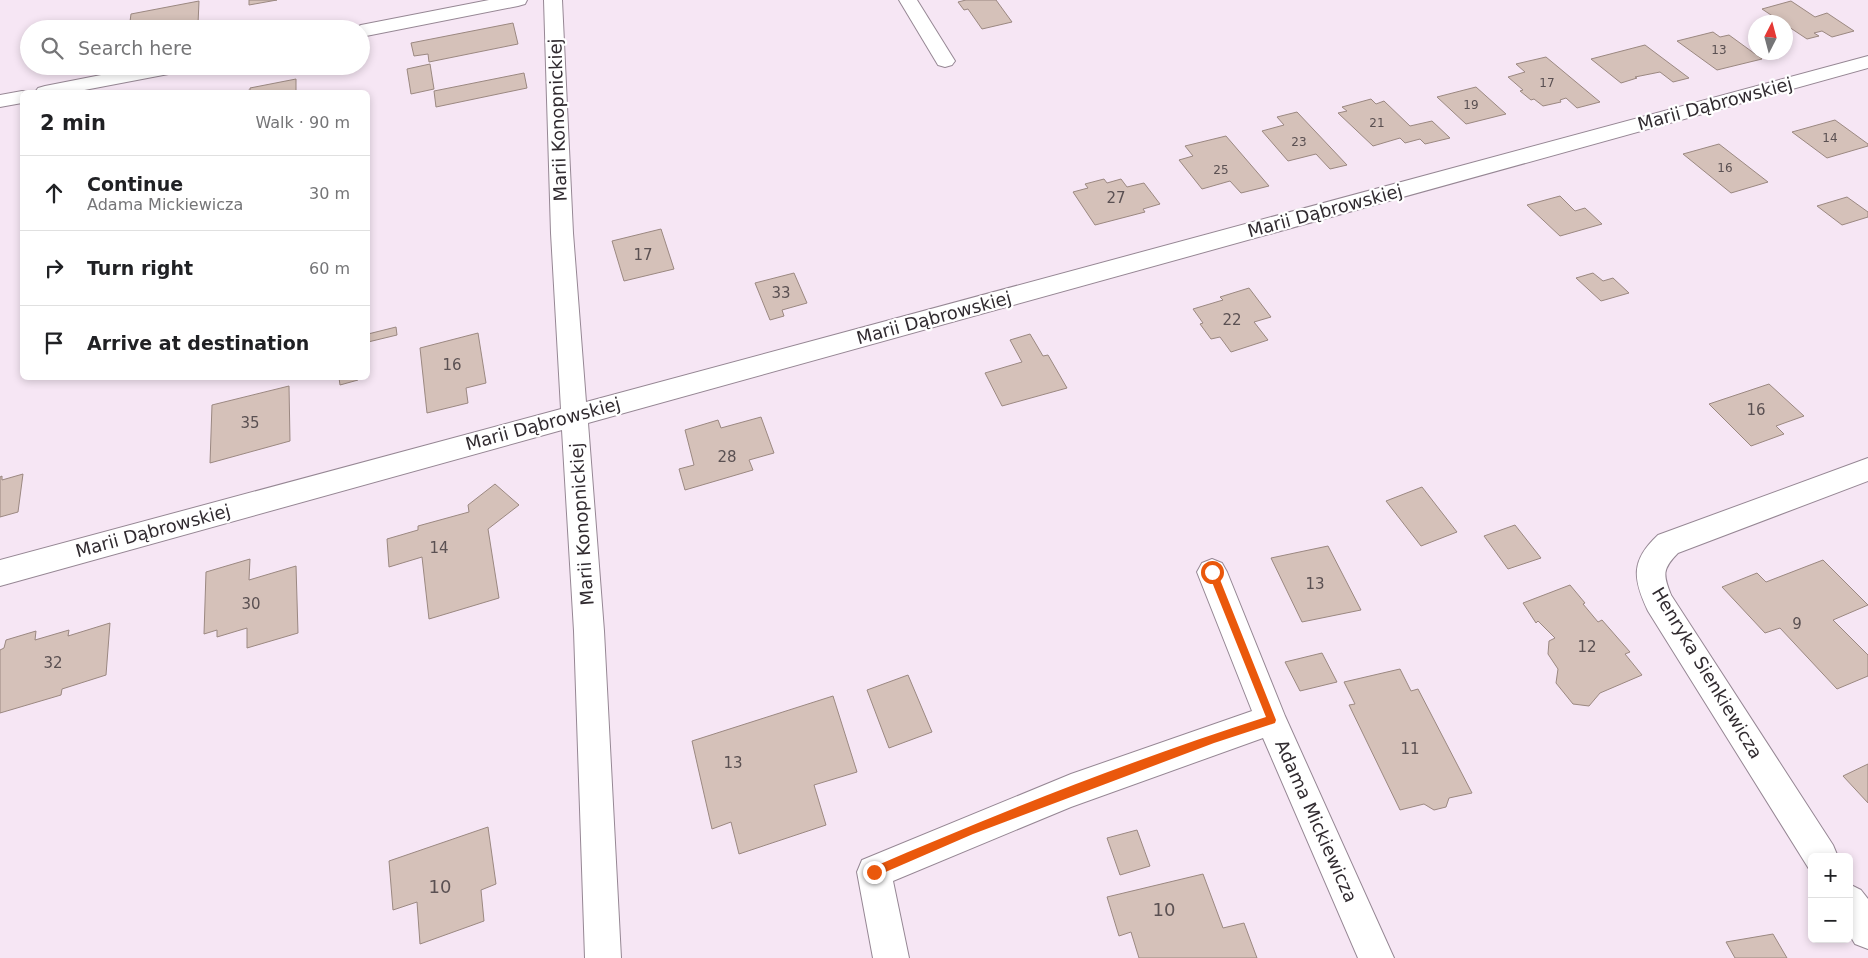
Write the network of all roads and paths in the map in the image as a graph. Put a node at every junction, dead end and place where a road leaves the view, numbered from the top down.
1 (518, 0) edge
2 (553, 0) edge
3 (908, 0) edge
4 (370, 29) edge
5 (945, 60) dead end
6 (1868, 62) edge
7 (133, 75) edge
8 (55, 90) edge
9 (20, 97) edge
10 (0, 101) edge
11 (574, 416) junction
12 (1868, 469) edge
13 (0, 572) edge
14 (1212, 572) dead end
15 (1271, 720) junction
16 (1818, 853) edge
17 (1853, 908) edge
18 (1868, 931) edge
19 (603, 958) edge
20 (891, 958) edge
21 (1376, 958) edge

1 - 4 street
2 - 11 street, Marii Konopnickiej
3 - 5 street
6 - 11 street, Marii Dąbrowskiej
7 - 8 street
9 - 10 street
11 - 13 street, Marii Dąbrowskiej
11 - 19 street, Marii Konopnickiej
12 - 16 street, Henryka Sienkiewicza
14 - 15 street, Adama Mickiewicza
15 - 20 street
15 - 21 street, Adama Mickiewicza
17 - 18 street

